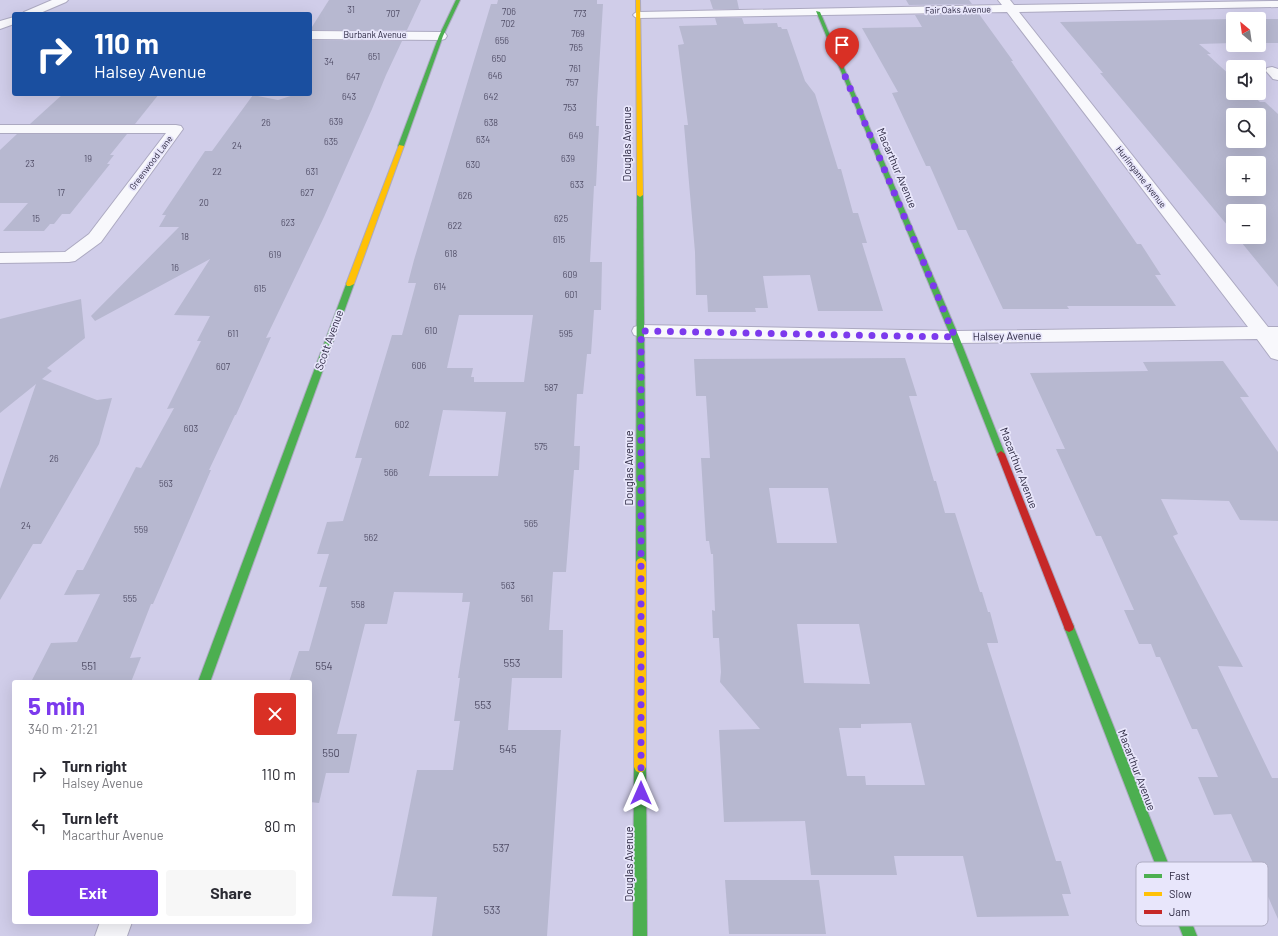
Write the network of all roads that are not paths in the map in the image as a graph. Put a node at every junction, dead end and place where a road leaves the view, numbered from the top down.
1 (62, 0) edge
2 (458, 0) edge
3 (638, 0) edge
4 (1007, 4) edge
5 (1278, 4) edge
6 (33, 12) edge
7 (818, 12) junction
8 (638, 14) junction
9 (12, 21) edge
10 (0, 25) edge
11 (0, 32) edge
12 (12, 33) edge
13 (312, 35) edge
14 (441, 36) junction
15 (0, 129) edge
16 (0, 258) edge
17 (641, 331) junction
18 (1270, 332) edge
19 (955, 337) junction
20 (1278, 353) edge
21 (205, 680) edge
22 (1161, 862) edge
23 (115, 924) edge
24 (1186, 926) edge
25 (111, 936) edge
26 (640, 936) edge
27 (1190, 936) edge

1 - 6 street
2 - 14 street, Scott Avenue
3 - 8 street, Douglas Avenue
4 - 5 street, Fair Oaks Avenue
4 - 7 street, Fair Oaks Avenue
4 - 18 street, Hurlingame Avenue
7 - 8 street, Fair Oaks Avenue
7 - 19 street, Macarthur Avenue
8 - 17 street, Douglas Avenue
9 - 10 street
11 - 12 street
13 - 14 street, Burbank Avenue
14 - 21 street, Scott Avenue
15 - 16 street, Greenwood Lane
17 - 19 street, Halsey Avenue
17 - 26 street, Douglas Avenue
18 - 19 street, Halsey Avenue
18 - 20 street, Hurlingame Avenue
19 - 22 street, Macarthur Avenue
23 - 25 street
24 - 27 street, Macarthur Avenue

